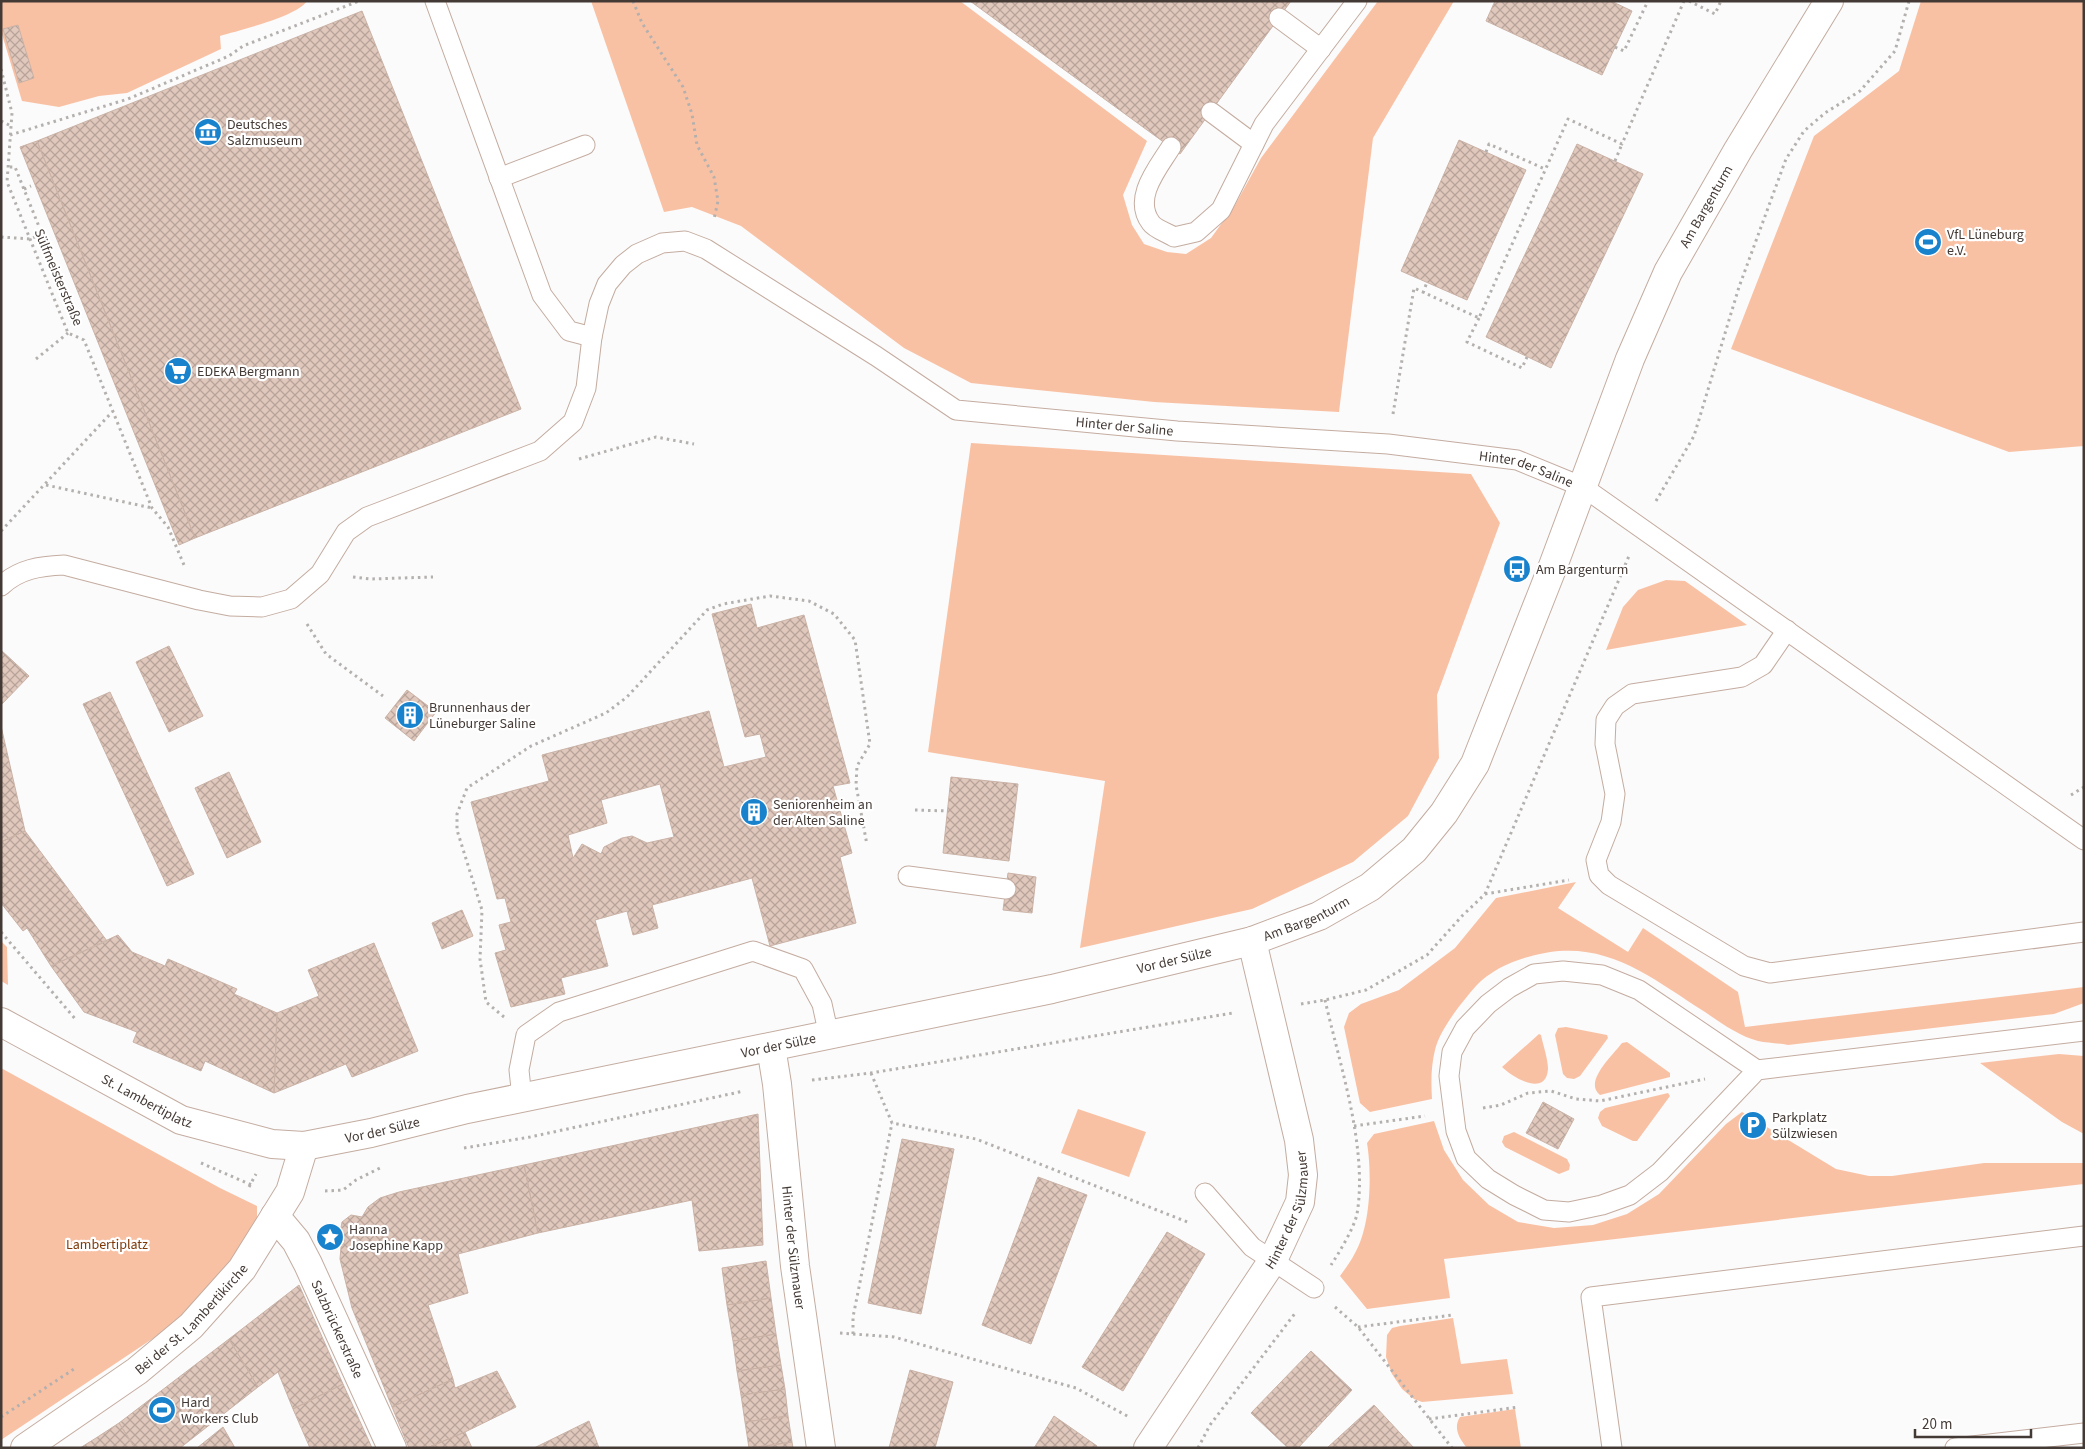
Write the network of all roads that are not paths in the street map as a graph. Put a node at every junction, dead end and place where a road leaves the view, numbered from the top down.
1 (435, 1) edge
2 (1357, 1) edge
3 (1829, 1) edge
4 (1279, 18) dead end
5 (1320, 49) junction
6 (1211, 112) dead end
7 (1254, 144) junction
8 (585, 145) dead end
9 (1171, 147) dead end
10 (499, 178) junction
11 (592, 337) junction
12 (1583, 487) junction
13 (1, 586) edge
14 (1787, 630) junction
15 (2084, 840) edge
16 (908, 876) dead end
17 (1006, 889) dead end
18 (2084, 932) edge
19 (1252, 941) junction
20 (1, 1022) edge
21 (2084, 1031) edge
22 (829, 1036) junction
23 (771, 1047) junction
24 (1757, 1070) junction
25 (522, 1098) junction
26 (304, 1146) junction
27 (1205, 1193) dead end
28 (275, 1216) junction
29 (2084, 1236) edge
30 (1273, 1260) junction
31 (1314, 1288) road end
32 (2084, 1433) edge
33 (1153, 1441) edge
34 (25, 1448) edge
35 (392, 1448) edge
36 (822, 1448) edge
37 (1612, 1448) edge
38 (1956, 1448) edge

1 - 10 lane
2 - 5 lane
3 - 12 street, Am Bargenturm
4 - 5 lane
5 - 7 lane
6 - 7 lane
7 - 9 lane
8 - 10 lane
10 - 11 lane
11 - 12 lane, Hinter der Saline
11 - 13 lane, Hinter der Saline
12 - 14 lane, Hinter der Saline
12 - 19 street, Am Bargenturm
14 - 15 lane, Hinter der Saline
14 - 18 lane
16 - 17 lane
19 - 22 street, Vor der Sülze
19 - 30 street, Hinter der Sülzmauer
20 - 26 street, St. Lambertiplatz
21 - 24 lane
22 - 23 street, Vor der Sülze
22 - 25 lane
23 - 25 street, Vor der Sülze
23 - 36 street, Hinter der Sülzmauer
24 - 24 lane
25 - 26 street, Vor der Sülze
26 - 28 street, Bei der St. Lambertikirche
27 - 30 lane
28 - 34 street, Bei der St. Lambertikirche
28 - 35 street, Salzbrückerstraße
29 - 37 lane
30 - 31 lane
30 - 33 street, Hinter der Sülzmauer
32 - 38 lane

